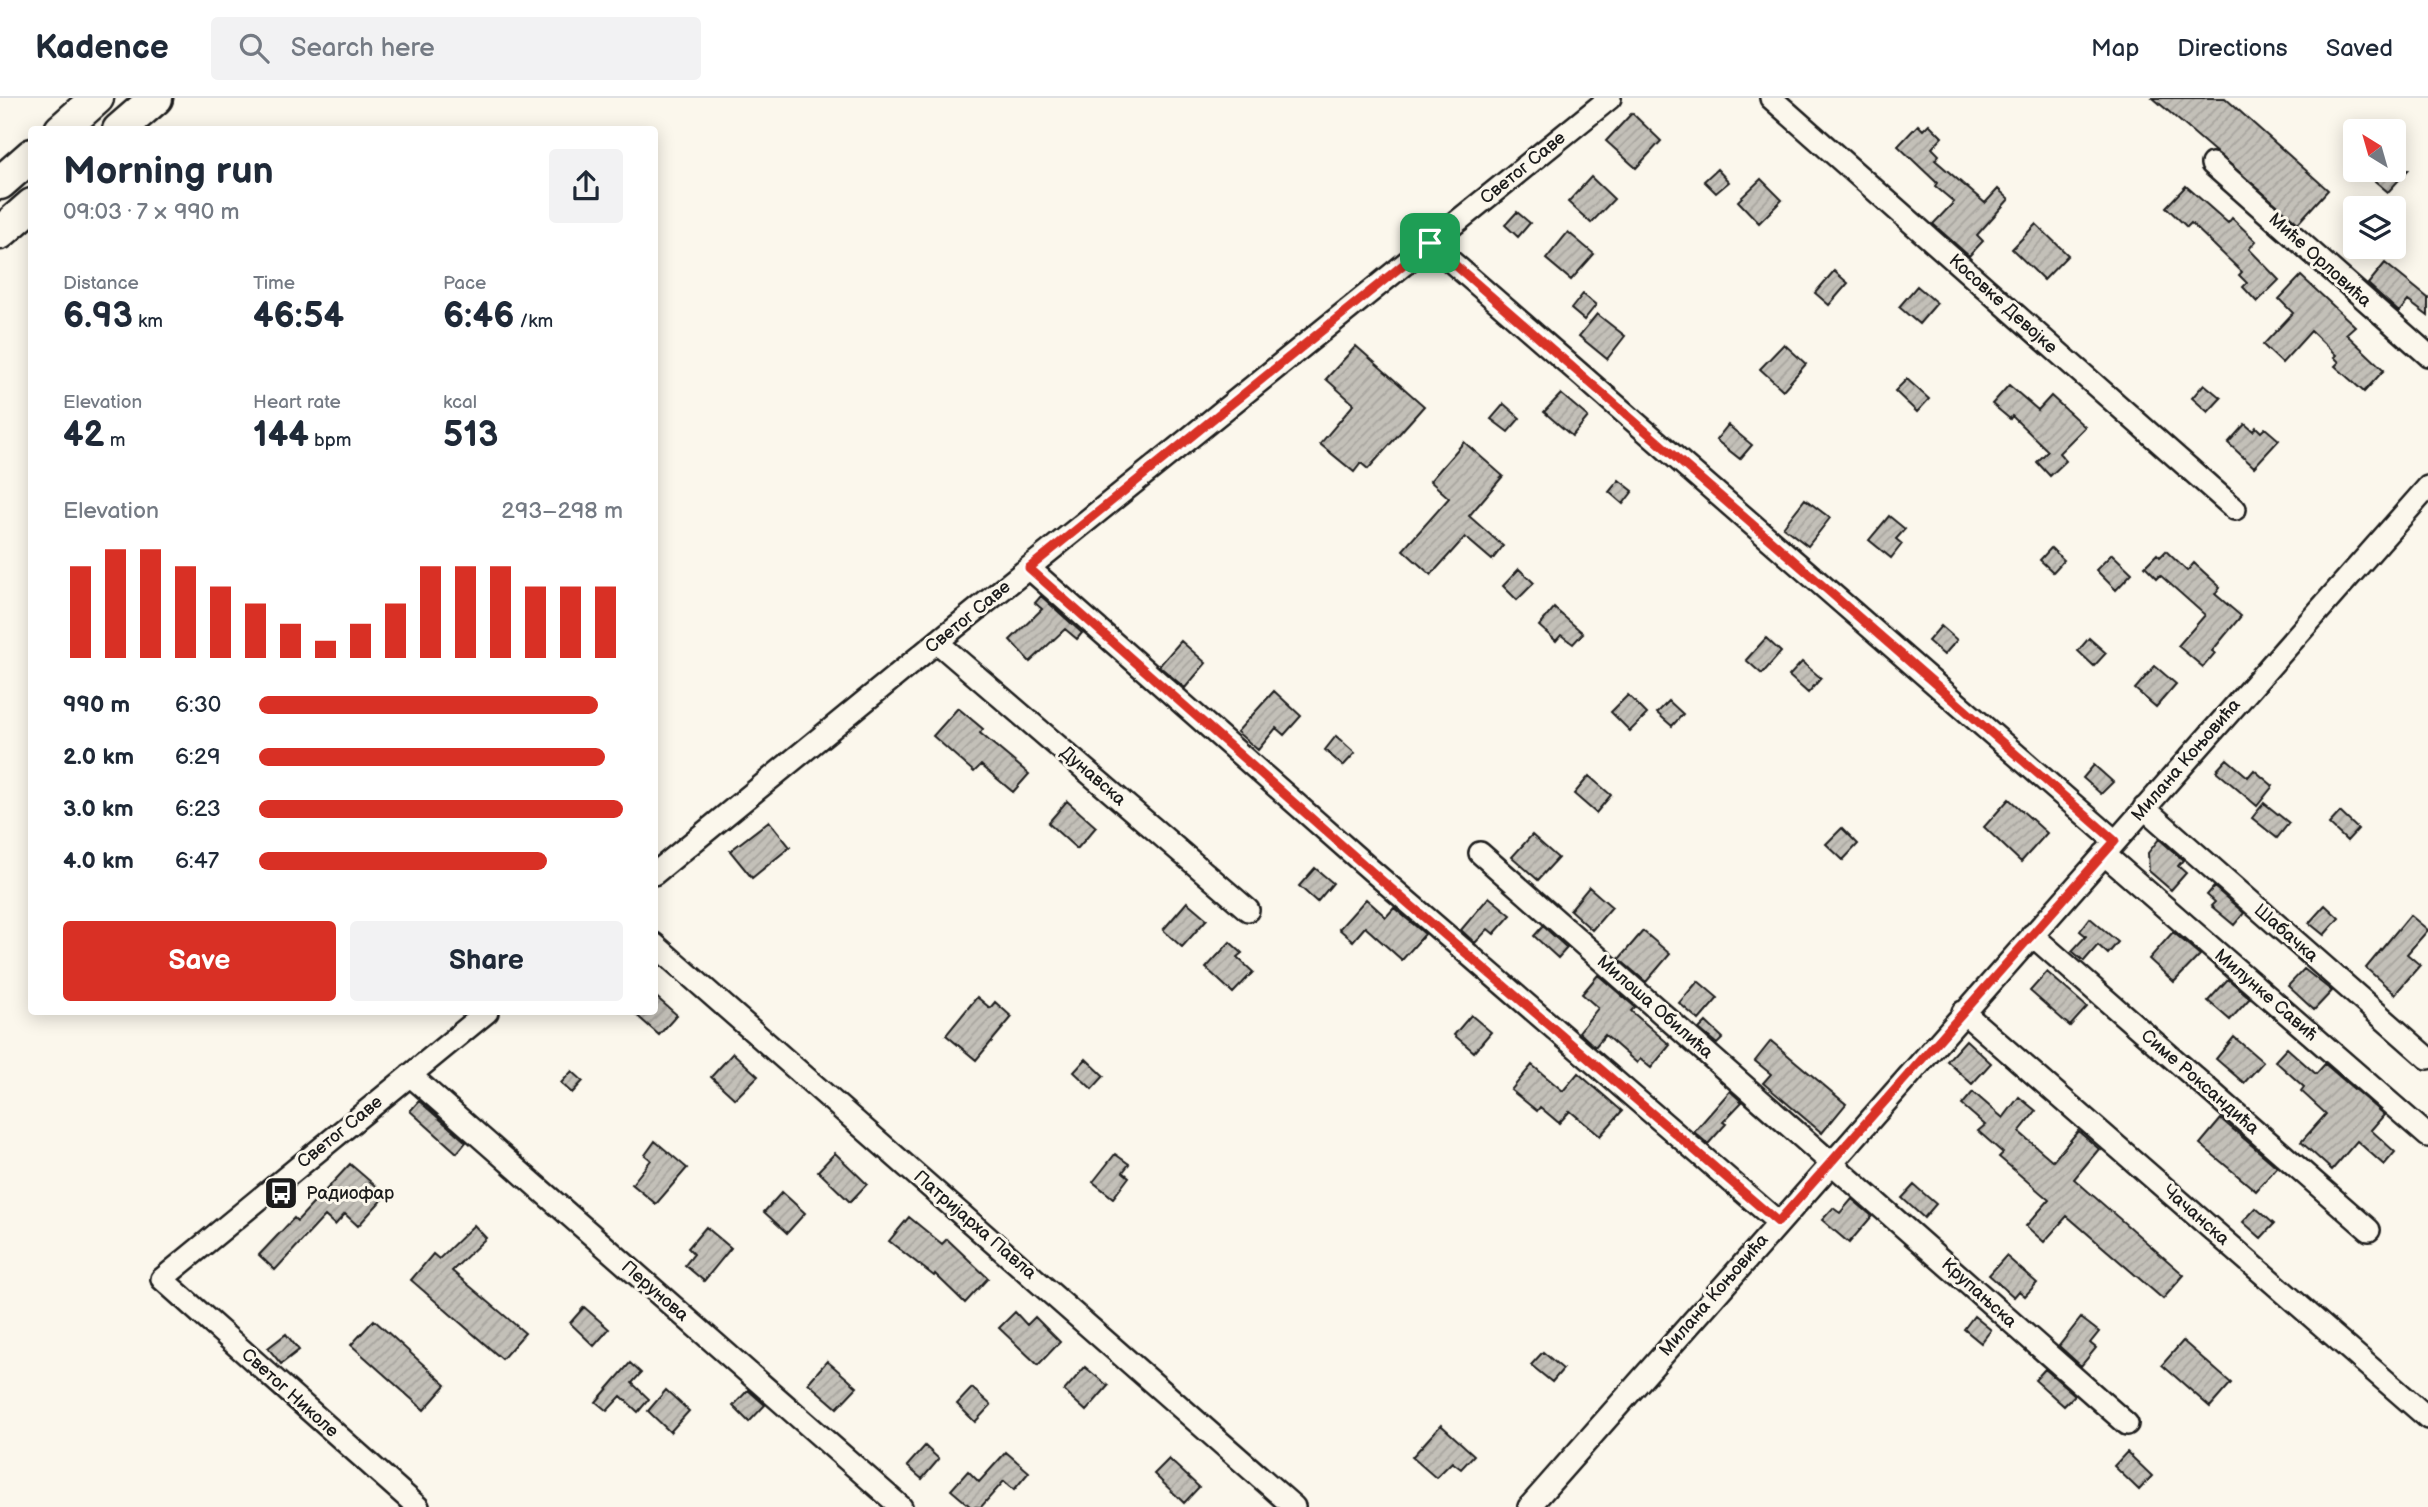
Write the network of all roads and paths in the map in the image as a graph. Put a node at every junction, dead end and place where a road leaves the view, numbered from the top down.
1 (97, 98) edge
2 (156, 98) edge
3 (1610, 98) edge
4 (1771, 98) edge
5 (66, 126) edge
6 (124, 126) edge
7 (28, 158) edge
8 (2212, 164) dead end
9 (0, 183) edge
10 (28, 208) edge
11 (0, 233) edge
12 (1430, 243) junction
13 (2428, 355) edge
14 (2428, 487) edge
15 (2235, 509) dead end
16 (1029, 568) junction
17 (937, 642) junction
18 (2144, 808) junction
19 (2109, 848) junction
20 (1480, 853) dead end
21 (658, 871) edge
22 (1248, 910) dead end
23 (2032, 935) junction
24 (658, 948) edge
25 (1963, 1012) junction
26 (483, 1015) edge
27 (2428, 1058) edge
28 (410, 1075) junction
29 (2428, 1136) edge
30 (1831, 1161) junction
31 (1778, 1222) junction
32 (2369, 1230) dead end
33 (162, 1279) joint
34 (2428, 1418) edge
35 (2127, 1424) dead end
36 (418, 1507) edge
37 (901, 1507) edge
38 (1294, 1507) edge
39 (1529, 1507) edge

1 - 5 highway
2 - 6 highway
3 - 12 street, Светог Саве
4 - 15 street, Косовке Девојке
7 - 9 highway
8 - 13 street, Миће Орловића
10 - 11 highway
12 - 16 street, Светог Саве
12 - 19 street, Милунке Савић
14 - 18 street, Милана Коњовића
16 - 17 street, Светог Саве
16 - 31 street
17 - 21 street, Светог Саве
17 - 22 street, Дунавска
18 - 19 street, Милана Коњовића
18 - 27 street, Шабачка
19 - 23 street, Милана Коњовића
19 - 29 street, Милунке Савић
20 - 30 street, Милоша Обилића
23 - 25 street, Милана Коњовића
23 - 32 street, Симе Роксандића
24 - 38 street, Патријарха Павла
25 - 30 street, Милана Коњовића
25 - 34 street, Чачанска
26 - 28 street, Светог Саве
28 - 33 street, Светог Саве
28 - 37 street, Перунова
30 - 31 street, Милана Коњовића
30 - 35 street, Крупањска
31 - 39 street, Милана Коњовића
33 - 36 street, Светог Николе

